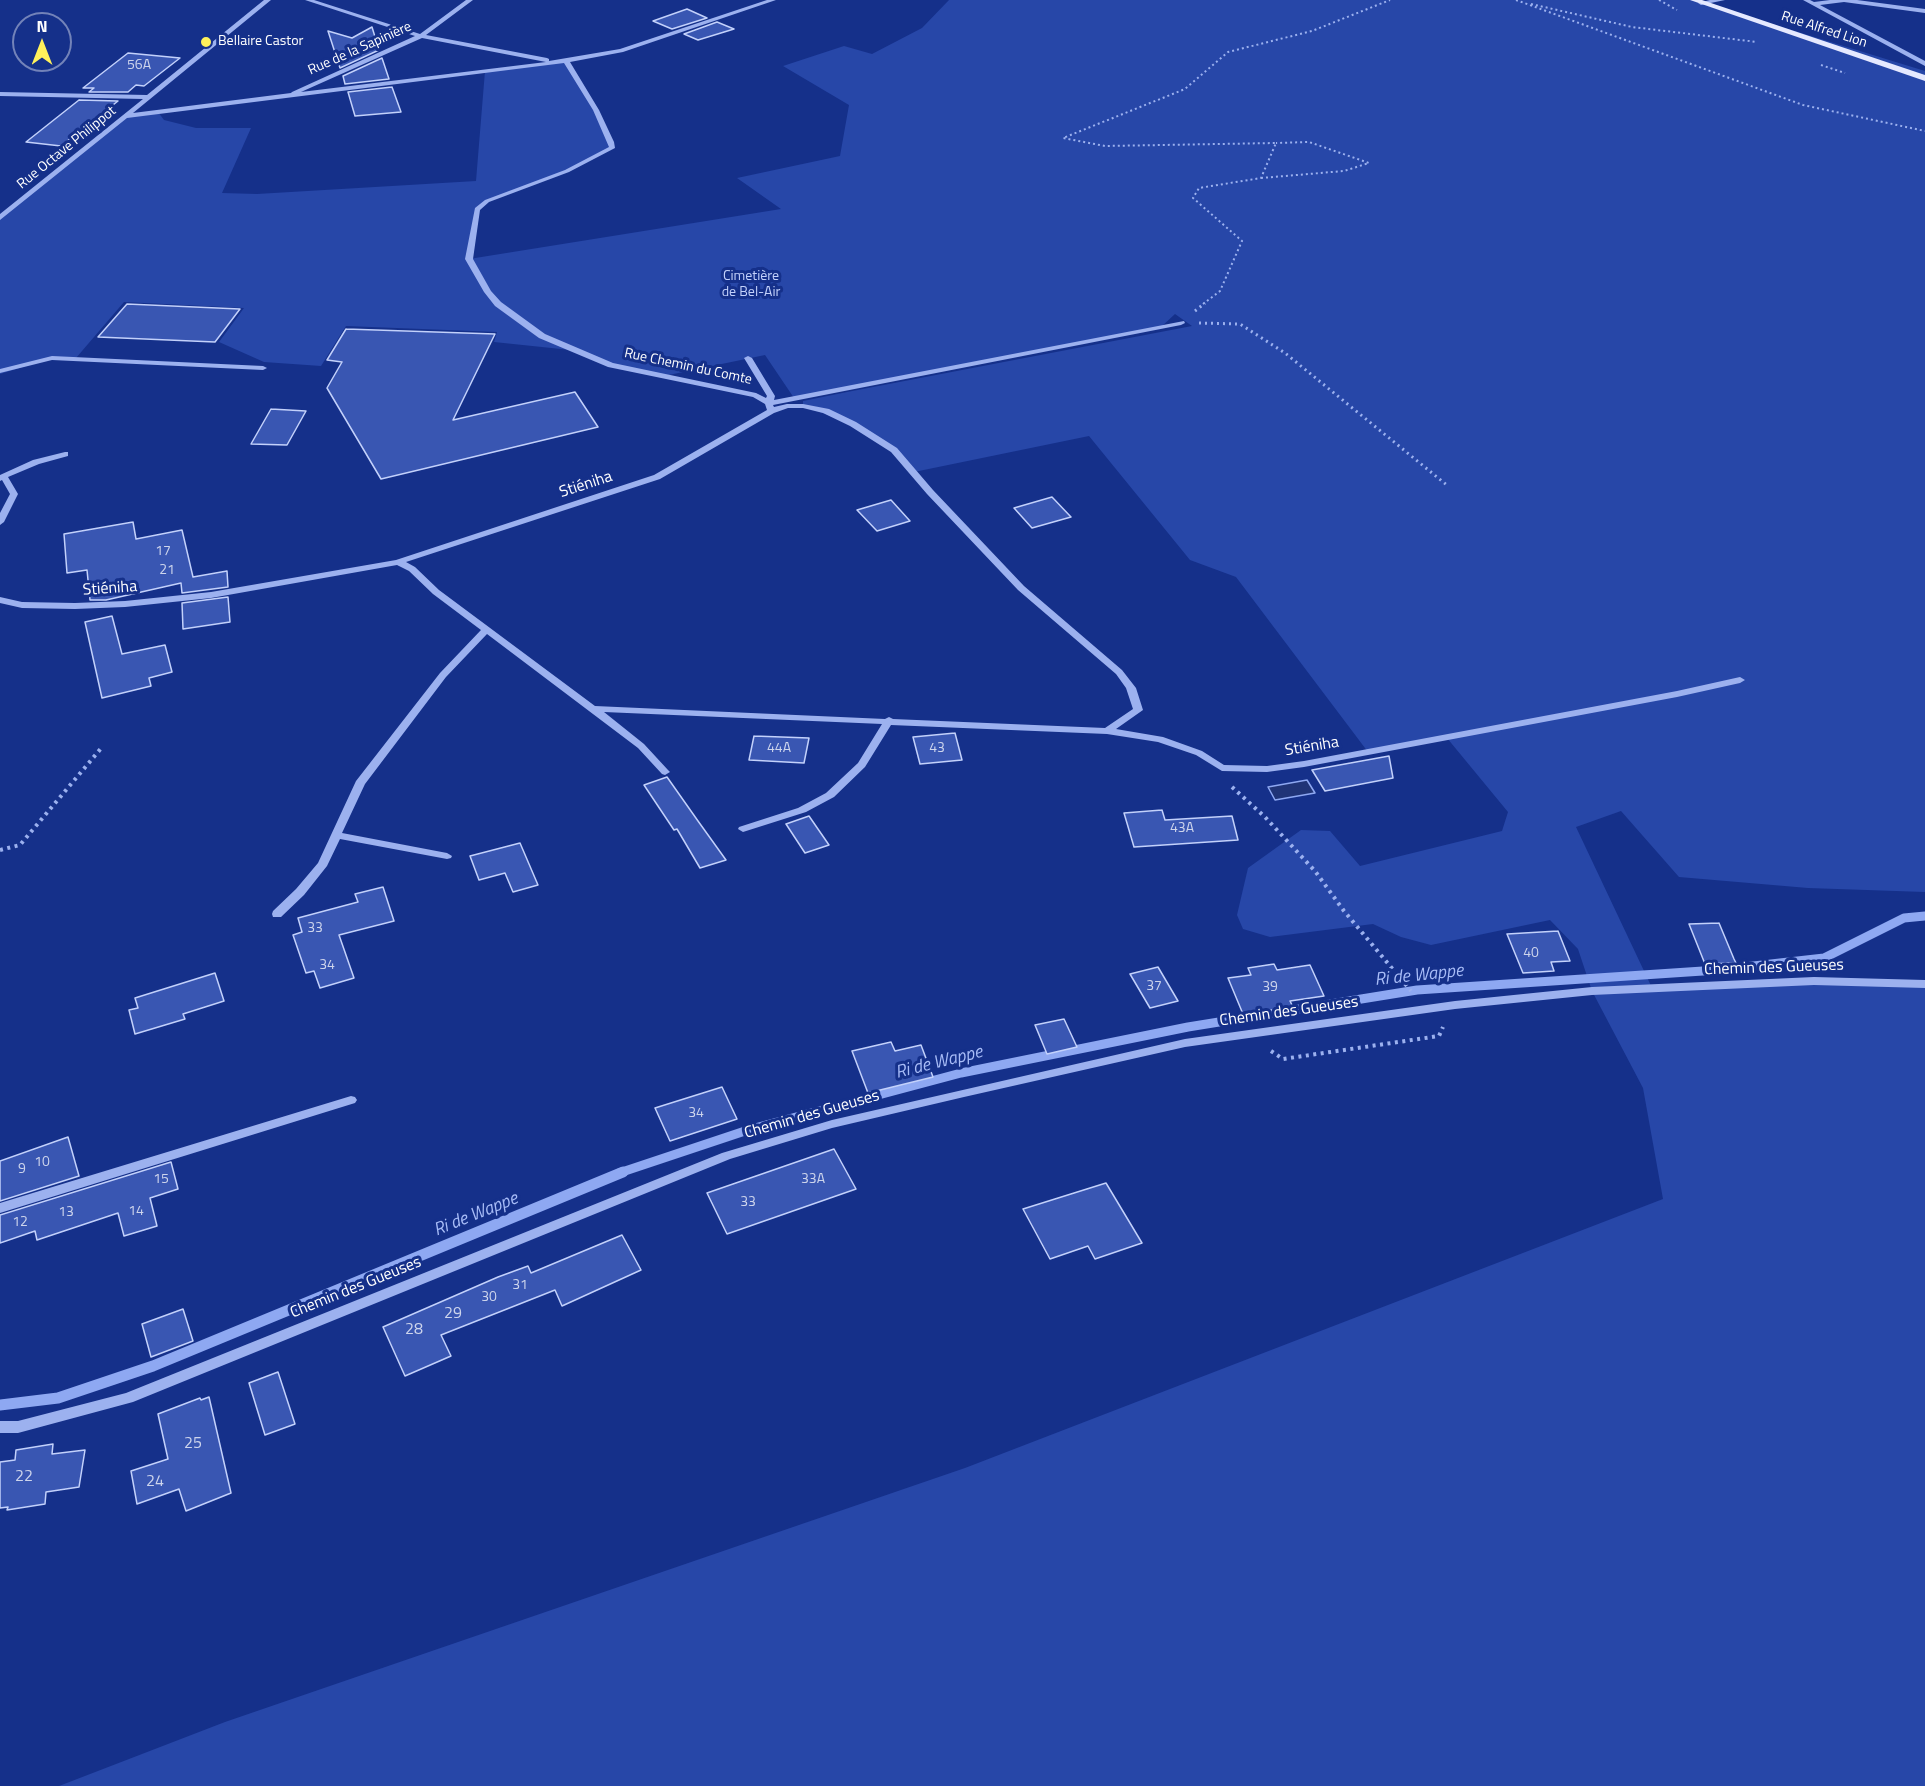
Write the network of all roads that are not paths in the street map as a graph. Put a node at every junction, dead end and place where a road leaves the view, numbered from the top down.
1 (268, 0) edge
2 (308, 0) edge
3 (470, 0) edge
4 (773, 0) edge
5 (1722, 0) edge
6 (1806, 0) edge
7 (1843, 0) edge
8 (1698, 2) edge
9 (1813, 4) junction
10 (1925, 11) edge
11 (421, 36) junction
12 (566, 61) junction
13 (556, 62) junction
14 (1925, 64) edge
15 (1922, 77) edge
16 (0, 94) edge
17 (288, 96) junction
18 (149, 97) junction
19 (126, 116) junction
20 (0, 218) edge
21 (1181, 323) road end
22 (748, 358) dead end
23 (263, 368) dead end
24 (0, 371) edge
25 (770, 407) junction
26 (65, 454) dead end
27 (2, 478) edge
28 (0, 522) edge
29 (398, 562) junction
30 (0, 600) edge
31 (486, 630) junction
32 (1740, 680) dead end
33 (593, 708) junction
34 (890, 720) junction
35 (1107, 731) junction
36 (665, 772) dead end
37 (743, 829) dead end
38 (336, 835) junction
39 (447, 856) dead end
40 (277, 914) dead end
41 (1925, 984) edge
42 (351, 1100) dead end
43 (0, 1208) edge
44 (0, 1427) edge

1 - 18 street, Rue Octave Philippot
2 - 11 street
3 - 11 street, Rue de la Sapinière
4 - 12 street
5 - 8 street, Rue Alfred Lion
6 - 9 street, Rue Alfred Lion
7 - 9 street
7 - 10 street
8 - 15 main road, Rue Alfred Lion
9 - 14 street, Rue Alfred Lion
11 - 13 street
11 - 17 street, Rue de la Sapinière
12 - 13 street
12 - 25 street, Rue Chemin du Comte
13 - 17 street
16 - 18 street, Rue Octave Philippot
17 - 19 street
18 - 19 street, Rue Octave Philippot
19 - 20 street, Rue Octave Philippot
21 - 25 street
22 - 25 street
23 - 24 street
25 - 29 street, Stiéniha
25 - 35 street
26 - 27 street
27 - 28 street
29 - 30 street, Stiéniha
29 - 31 street
31 - 33 street
31 - 38 street
32 - 35 street, Stiéniha
33 - 34 street
33 - 36 street
34 - 35 street
34 - 37 street
38 - 39 street
38 - 40 street
41 - 44 street, Chemin des Gueuses
42 - 43 street

